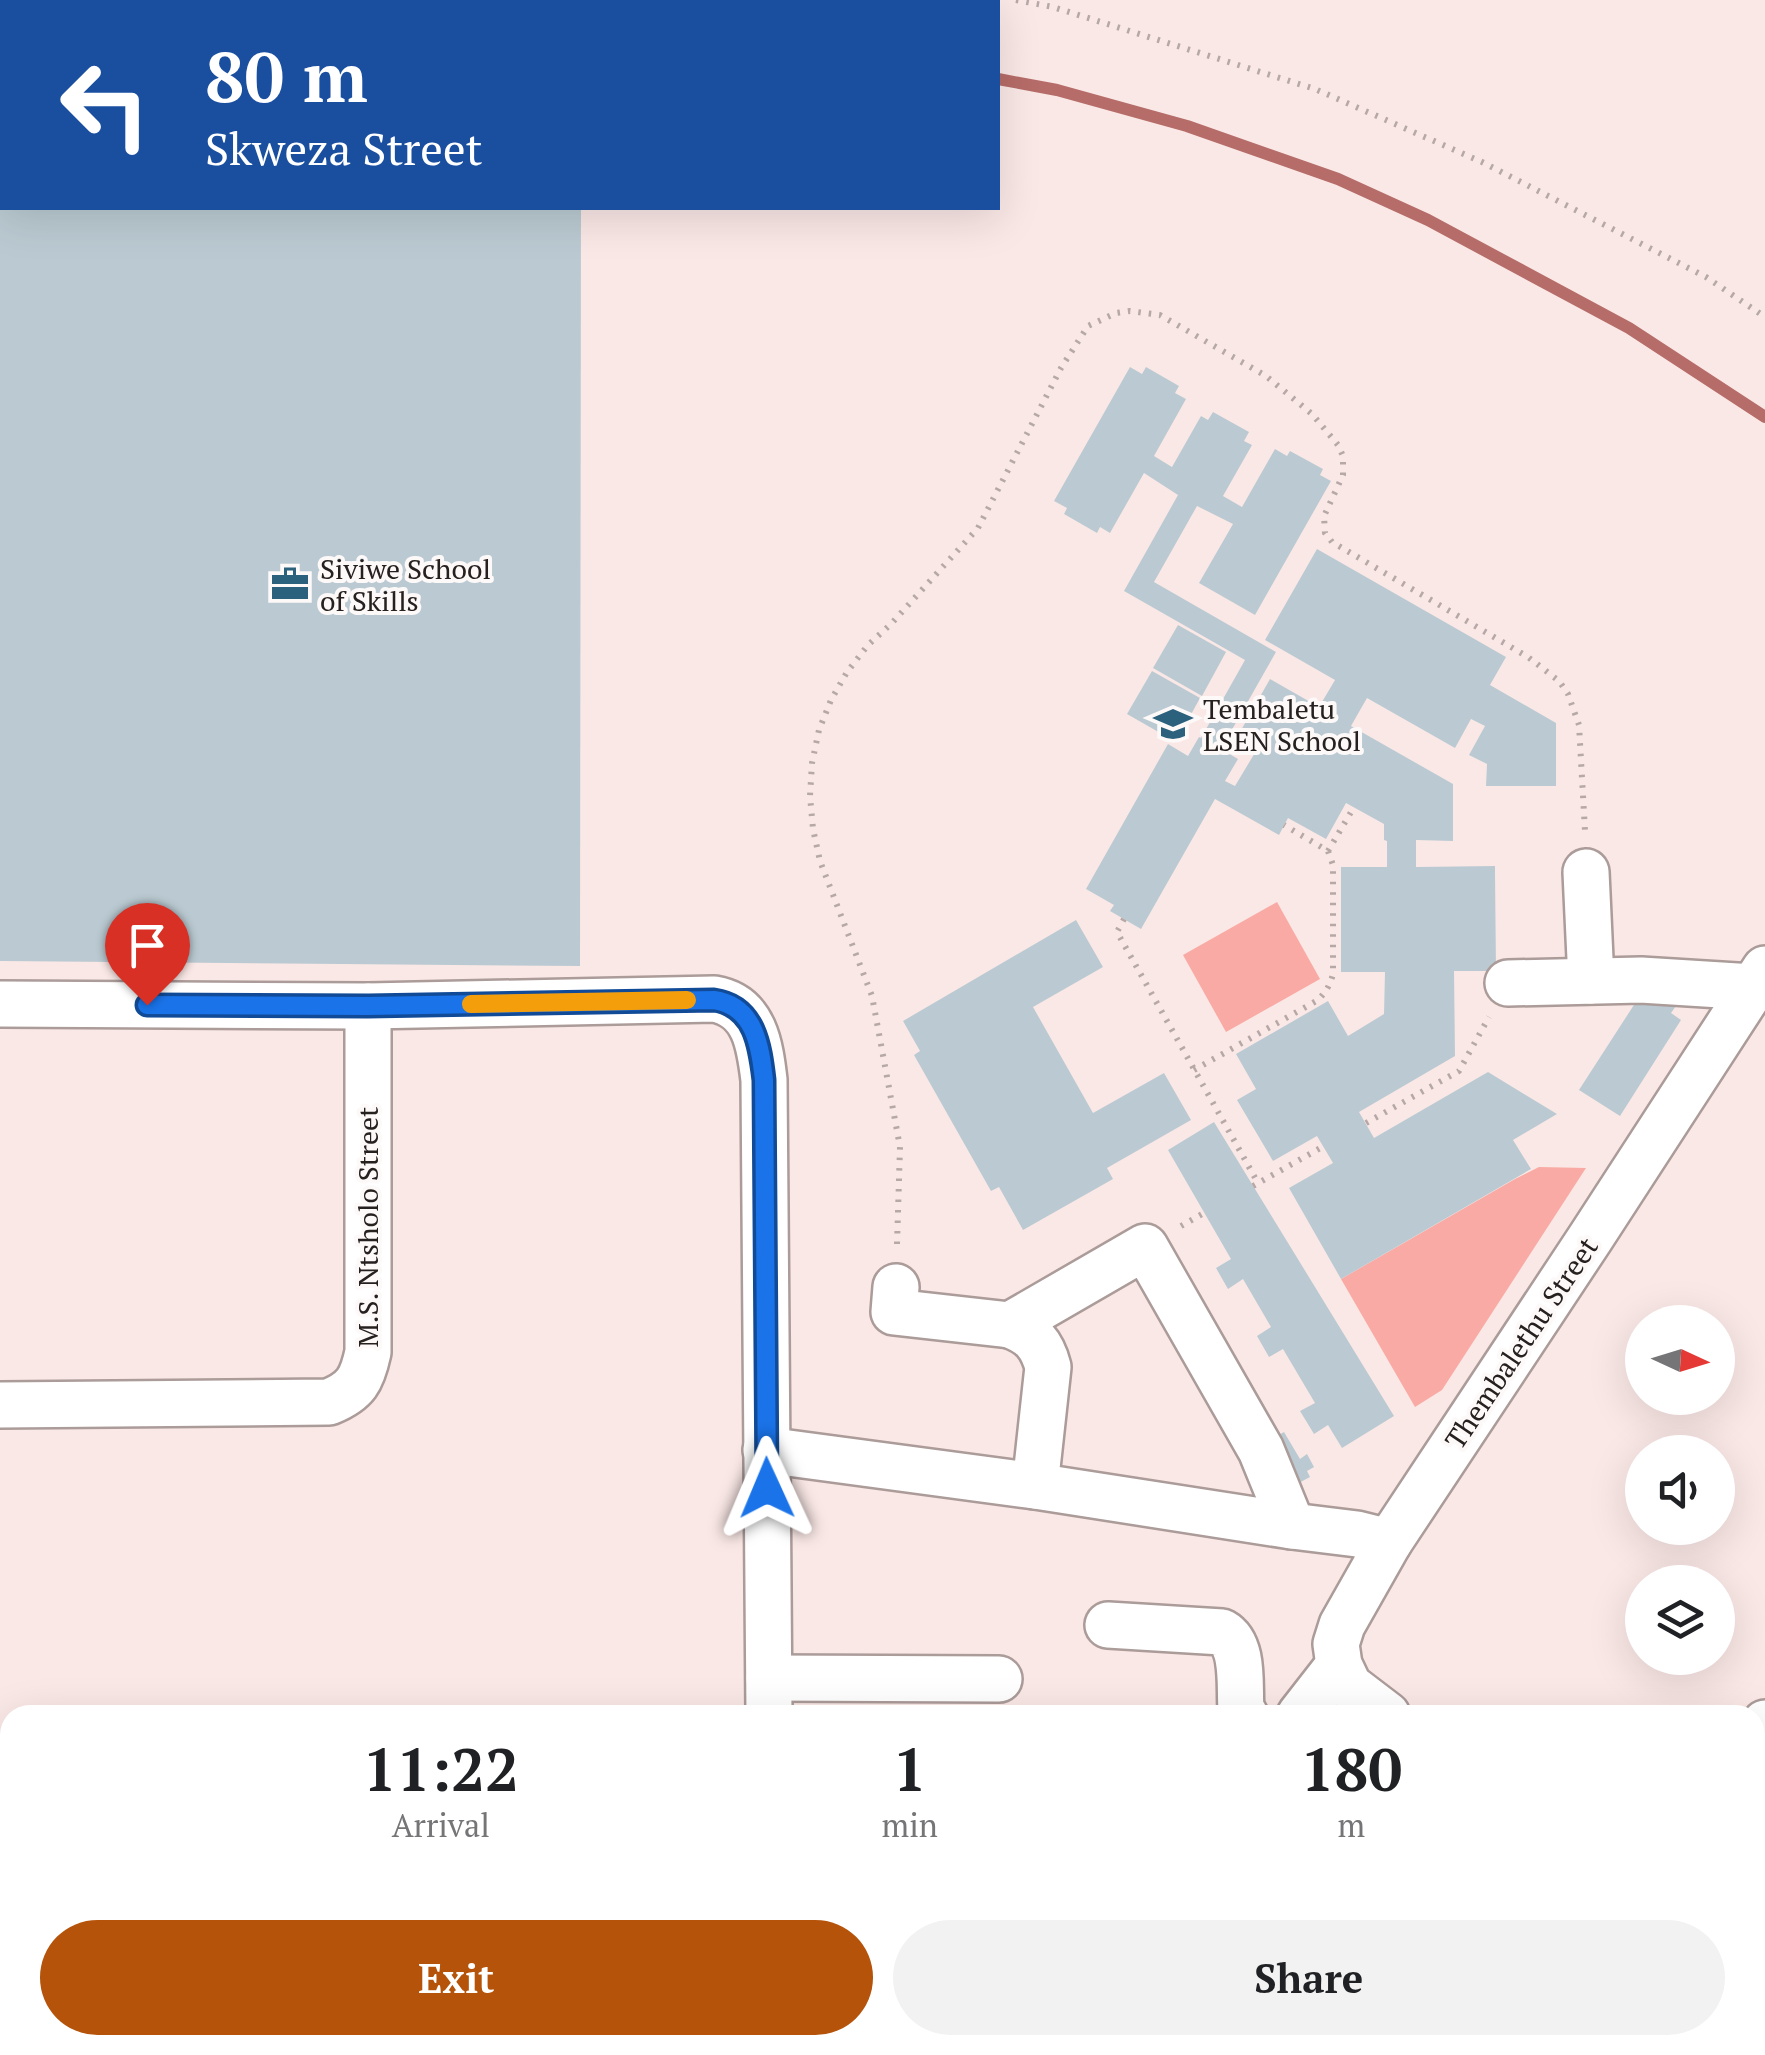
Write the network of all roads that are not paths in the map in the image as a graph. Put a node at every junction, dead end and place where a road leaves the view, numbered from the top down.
1 (1586, 872) road end
2 (1759, 978) edge
3 (1591, 981) junction
4 (1508, 982) road end
5 (0, 1004) edge
6 (368, 1006) junction
7 (896, 1287) road end
8 (1010, 1324) junction
9 (0, 1405) edge
10 (766, 1450) junction
11 (1035, 1486) junction
12 (1292, 1526) junction
13 (1389, 1542) junction
14 (1108, 1625) dead end
15 (1339, 1664) junction
16 (999, 1678) dead end
17 (769, 1696) edge
18 (1241, 1705) edge
19 (1308, 1705) edge
20 (1372, 1705) edge

1 - 3 street
2 - 3 street
2 - 13 street, Thembalethu Street
3 - 4 street
5 - 6 street
6 - 9 street, M.S. Ntsholo Street
6 - 10 street
7 - 8 street
8 - 11 street
8 - 12 street
10 - 11 street
10 - 17 street
11 - 12 street
12 - 13 street
13 - 15 street, Thembalethu Street
14 - 18 street
15 - 19 street
15 - 20 street
16 - 17 street

